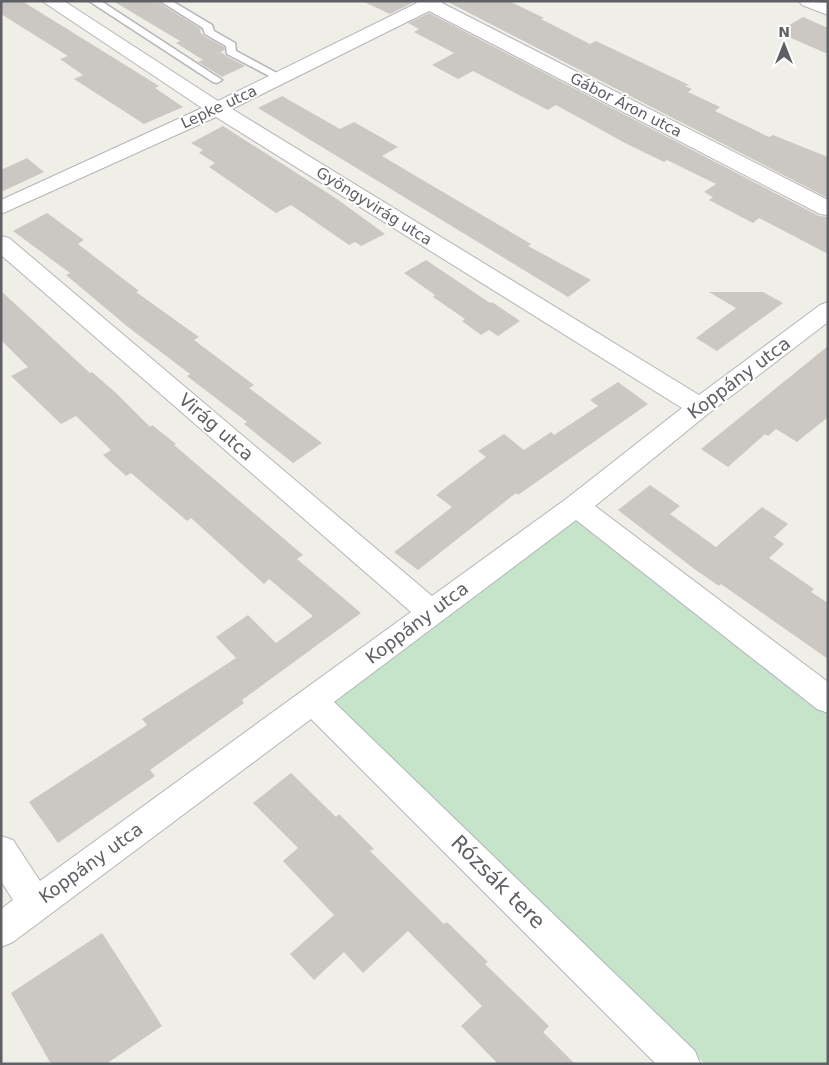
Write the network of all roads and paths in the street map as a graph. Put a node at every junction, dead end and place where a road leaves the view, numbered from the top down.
1 (51, 1) edge
2 (94, 1) edge
3 (165, 1) edge
4 (808, 1) edge
5 (429, 2) edge
6 (828, 10) edge
7 (282, 78) junction
8 (216, 80) dead end
9 (217, 109) junction
10 (1, 208) edge
11 (828, 208) edge
12 (1, 243) edge
13 (828, 310) edge
14 (700, 407) junction
15 (576, 506) junction
16 (431, 612) junction
17 (828, 700) edge
18 (313, 701) junction
19 (1, 852) edge
20 (36, 904) junction
21 (1, 930) edge
22 (682, 1064) edge

1 - 9 street, Gyöngyvirág utca
2 - 8 lane
3 - 7 lane
4 - 6 street
5 - 7 street, Lepke utca
5 - 11 street, Gábor Áron utca
7 - 9 street, Lepke utca
9 - 10 street, Lepke utca
9 - 14 street, Gyöngyvirág utca
12 - 16 street, Virág utca
13 - 14 street, Koppány utca
14 - 15 street, Koppány utca
15 - 16 street, Koppány utca
15 - 17 street
16 - 18 street, Koppány utca
18 - 20 street, Koppány utca
18 - 22 street, Rózsák tere
19 - 20 street
20 - 21 street, Koppány utca

